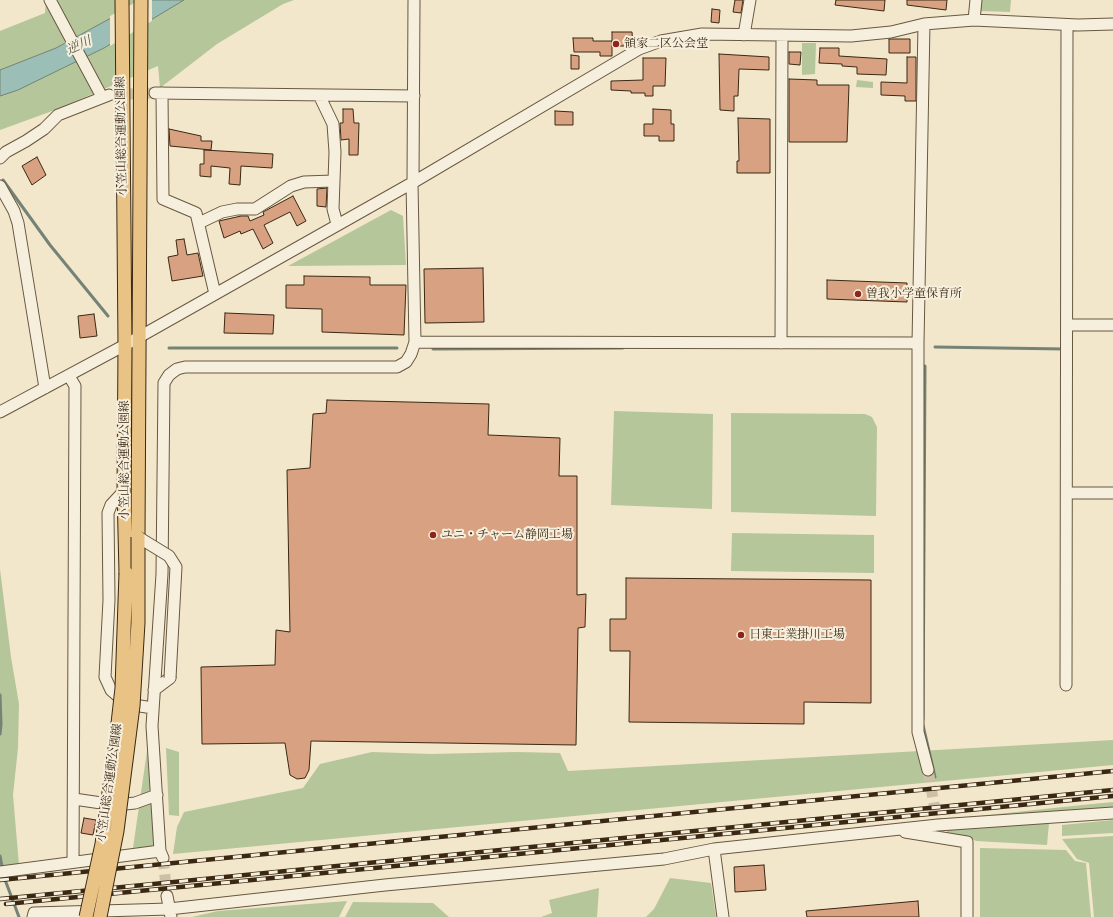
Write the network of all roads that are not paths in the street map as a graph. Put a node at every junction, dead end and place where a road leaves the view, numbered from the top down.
1 (122, 0) edge
2 (141, 0) edge
3 (414, 0) edge
4 (750, 0) edge
5 (976, 0) edge
6 (51, 3) edge
7 (974, 20) junction
8 (924, 24) junction
9 (1113, 24) edge
10 (1067, 25) junction
11 (744, 34) junction
12 (782, 35) junction
13 (319, 95) junction
14 (414, 96) junction
15 (0, 158) edge
16 (333, 181) junction
17 (412, 182) junction
18 (0, 186) edge
19 (199, 223) junction
20 (337, 224) junction
21 (215, 294) junction
22 (1067, 325) junction
23 (1113, 325) edge
24 (138, 337) junction
25 (415, 342) junction
26 (781, 343) junction
27 (918, 343) junction
28 (125, 345) junction
29 (69, 376) junction
30 (45, 388) junction
31 (0, 412) edge
32 (124, 491) junction
33 (1067, 493) junction
34 (1113, 493) edge
35 (138, 537) junction
36 (1066, 685) dead end
37 (154, 690) junction
38 (153, 708) junction
39 (928, 770) tunnel mouth
40 (157, 795) junction
41 (74, 799) junction
42 (1113, 813) edge
43 (894, 830) junction
44 (714, 849) junction
45 (73, 862) junction
46 (5, 871) edge
47 (167, 896) tunnel mouth
48 (170, 913) edge
49 (33, 917) edge
50 (86, 917) edge
51 (100, 917) edge
52 (723, 917) edge
53 (968, 917) edge

1 - 28 main road, 小笠山総合運動公園線
2 - 24 main road, 小笠山総合運動公園線
3 - 14 street
4 - 11 street
5 - 7 street
6 - 15 street
7 - 8 street
7 - 10 street
8 - 12 street
8 - 27 street
9 - 10 street
10 - 22 street
11 - 12 street
11 - 17 street
12 - 26 street
13 - 14 street
13 - 16 street
13 - 19 street
14 - 17 street
16 - 19 street
16 - 20 street
17 - 20 street
17 - 25 street
18 - 30 street
19 - 21 street
20 - 21 street
21 - 24 street
22 - 23 street
22 - 33 street
24 - 28 street
24 - 35 main road, 小笠山総合運動公園線
25 - 26 street
25 - 37 street
26 - 27 street
27 - 39 street
28 - 29 street
28 - 32 main road, 小笠山総合運動公園線
29 - 30 street
29 - 41 street
30 - 31 street
32 - 38 street
32 - 50 main road, 小笠山総合運動公園線, bridge
33 - 34 street
33 - 36 street
35 - 37 street, bridge
35 - 51 main road, 小笠山総合運動公園線, bridge
37 - 38 street
38 - 40 street
40 - 41 street
40 - 45 street
41 - 45 street
42 - 43 street
43 - 44 street
43 - 53 street
44 - 48 street
44 - 52 street
45 - 46 street
47 - 48 street
48 - 49 street

